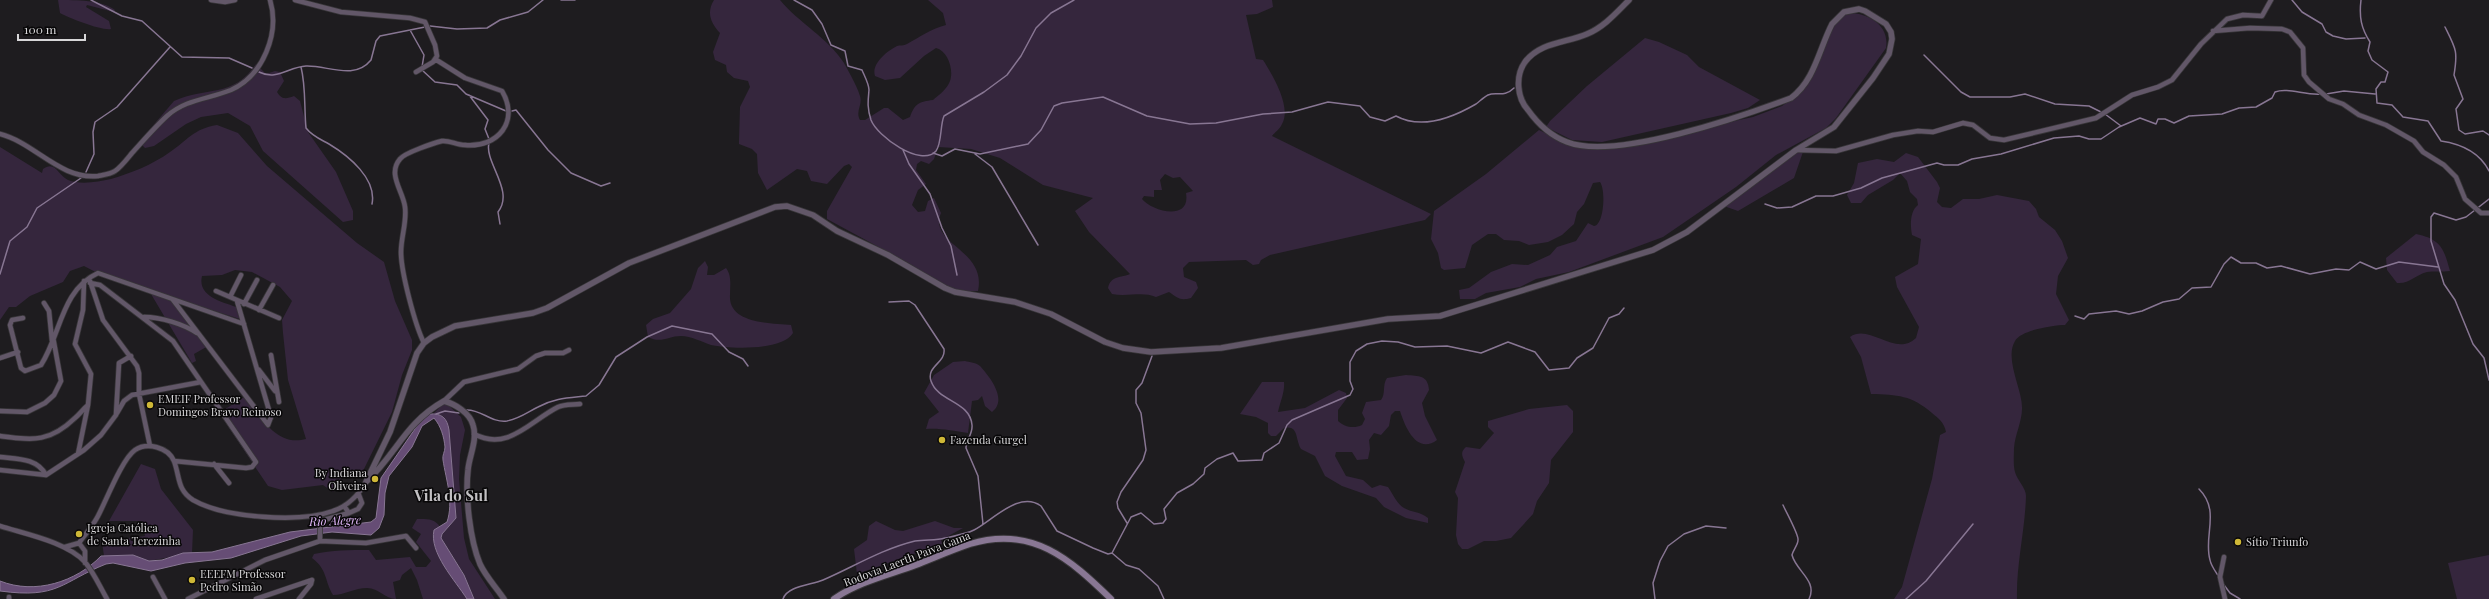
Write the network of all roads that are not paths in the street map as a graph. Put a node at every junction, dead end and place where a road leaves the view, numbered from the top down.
1 (211, 0) edge
2 (235, 0) edge
3 (271, 0) edge
4 (295, 0) edge
5 (1629, 0) edge
6 (2271, 0) edge
7 (2213, 32) junction
8 (436, 59) junction
9 (416, 72) dead end
10 (0, 134) edge
11 (1796, 150) junction
12 (2489, 213) edge
13 (241, 275) dead end
14 (90, 280) junction
15 (257, 280) dead end
16 (84, 281) junction
17 (273, 285) dead end
18 (216, 290) dead end
19 (230, 298) junction
20 (173, 300) junction
21 (237, 301) junction
22 (44, 303) dead end
23 (244, 304) junction
24 (258, 310) junction
25 (144, 317) junction
26 (23, 318) dead end
27 (279, 318) dead end
28 (244, 324) junction
29 (201, 335) junction
30 (52, 339) junction
31 (424, 344) junction
32 (569, 350) dead end
33 (18, 352) junction
34 (271, 355) dead end
35 (131, 356) junction
36 (0, 358) edge
37 (257, 367) junction
38 (201, 382) junction
39 (276, 392) junction
40 (139, 394) junction
41 (444, 401) junction
42 (279, 402) dead end
43 (580, 404) dead end
44 (88, 405) junction
45 (0, 411) edge
46 (116, 415) junction
47 (474, 434) junction
48 (0, 436) edge
49 (150, 446) junction
50 (78, 454) junction
51 (0, 457) edge
52 (174, 461) junction
53 (214, 464) junction
54 (0, 470) edge
55 (46, 475) junction
56 (366, 482) junction
57 (229, 483) dead end
58 (359, 495) junction
59 (344, 506) junction
60 (349, 513) junction
61 (0, 526) edge
62 (319, 539) junction
63 (78, 543) junction
64 (65, 547) junction
65 (416, 548) dead end
66 (2224, 557) dead end
67 (87, 565) junction
68 (153, 577) dead end
69 (107, 599) edge
70 (165, 599) edge
71 (188, 599) edge
72 (256, 599) edge
73 (299, 599) edge
74 (504, 599) edge
75 (834, 599) edge
76 (1111, 599) edge
77 (2225, 599) edge

1 - 2 street
3 - 10 street
4 - 8 street
5 - 11 street
6 - 7 street
7 - 11 street
7 - 12 street
8 - 9 street
8 - 31 street
11 - 31 street
13 - 19 street
14 - 16 street
14 - 20 street
14 - 25 street
14 - 35 street
15 - 23 street
16 - 30 street
16 - 44 street
17 - 24 street
18 - 19 street
19 - 21 street
20 - 28 street
20 - 29 street
21 - 23 street
21 - 28 street
22 - 30 street
23 - 24 street
24 - 27 street
25 - 29 street
25 - 38 street
26 - 33 street
28 - 37 street
29 - 37 street
30 - 33 street
30 - 45 street
31 - 56 street
32 - 41 street
33 - 36 street
34 - 39 street
35 - 40 street
35 - 46 street
37 - 39 street
38 - 40 street
38 - 53 street
39 - 42 street
40 - 46 street
40 - 49 street
41 - 47 street
41 - 56 street
43 - 47 street
44 - 48 street
44 - 50 street
46 - 50 street
47 - 74 street
49 - 52 street
49 - 63 street
50 - 55 street
51 - 55 street
52 - 53 street
52 - 59 street
53 - 57 street
54 - 55 street
56 - 58 street
58 - 59 street
58 - 60 street
59 - 60 street
60 - 62 street
61 - 64 street
62 - 65 street
62 - 71 street
63 - 64 street
63 - 67 street
64 - 67 street
66 - 77 street
67 - 69 street
68 - 70 street
72 - 73 street
75 - 76 main road, Rodovia Laerth Paiva Gama

